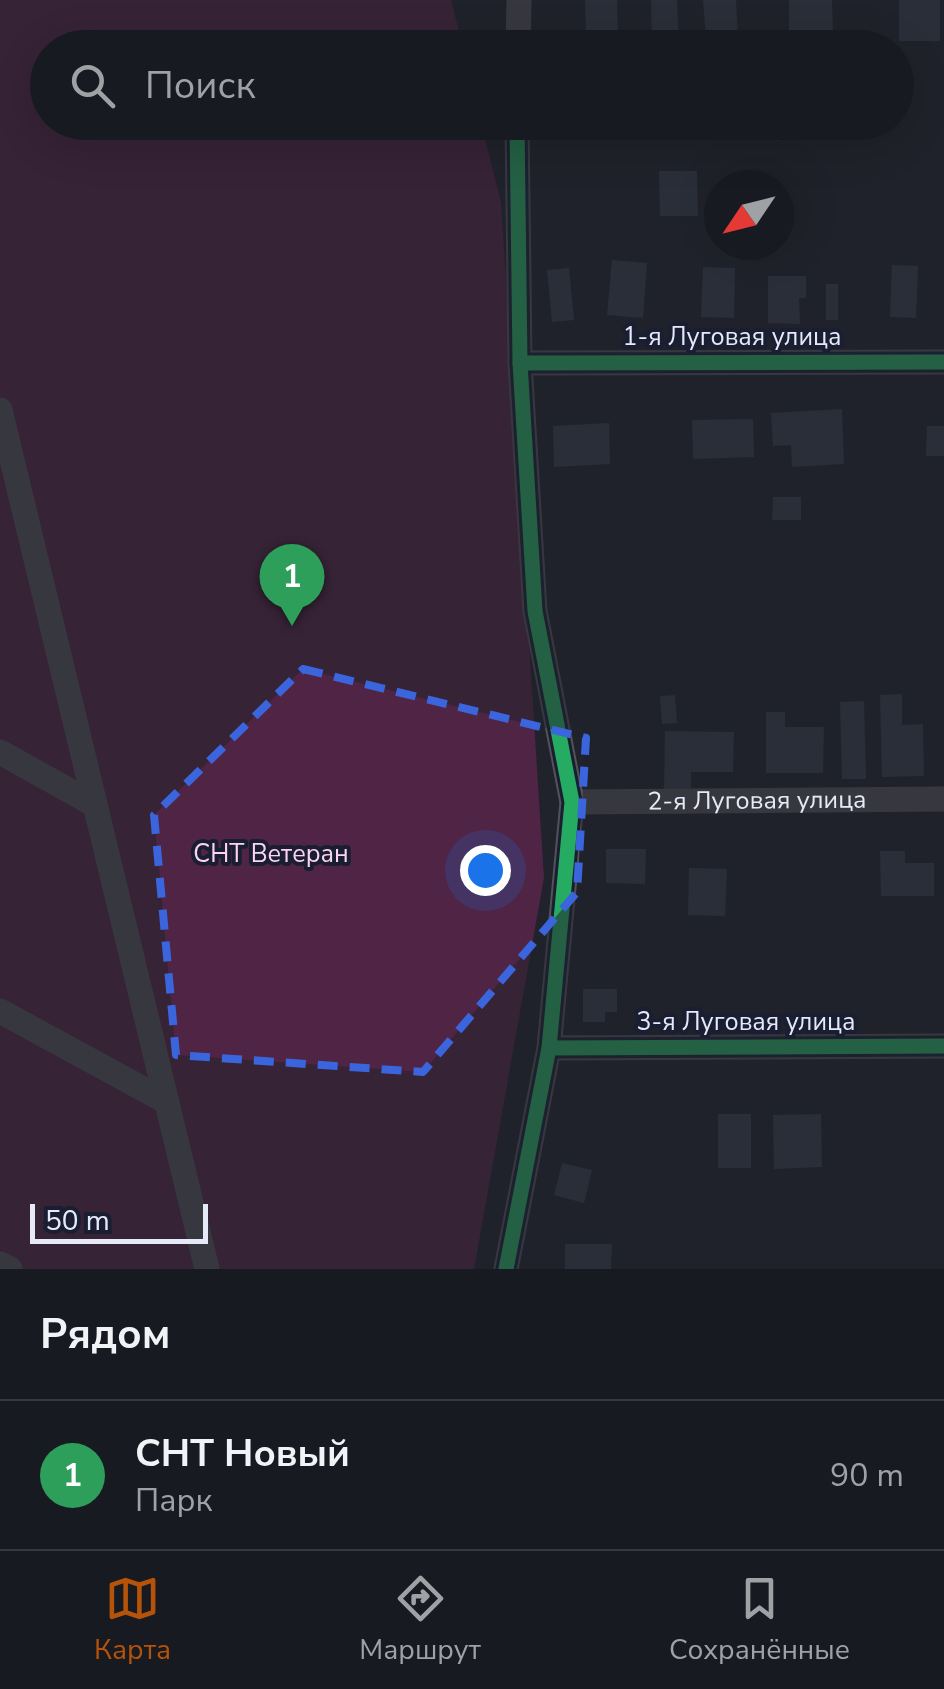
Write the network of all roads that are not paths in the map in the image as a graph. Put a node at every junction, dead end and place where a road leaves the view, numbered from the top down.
1 (519, 0) edge
2 (518, 30) edge
3 (518, 140) edge
4 (520, 362) junction
5 (944, 362) edge
6 (0, 410) edge
7 (7, 472) edge
8 (0, 752) edge
9 (944, 799) edge
10 (572, 802) junction
11 (95, 805) junction
12 (0, 1011) edge
13 (944, 1046) edge
14 (549, 1048) junction
15 (166, 1102) junction
16 (0, 1264) edge
17 (10, 1269) edge
18 (207, 1269) edge
19 (506, 1269) edge

1 - 2 street
3 - 4 street
4 - 5 street, 1-я Луговая улица
4 - 10 street
6 - 7 street
7 - 11 street
8 - 11 street
9 - 10 street, 2-я Луговая улица
10 - 14 street
11 - 15 street
12 - 15 street
13 - 14 street, 3-я Луговая улица
14 - 19 street
15 - 18 street
16 - 17 street

